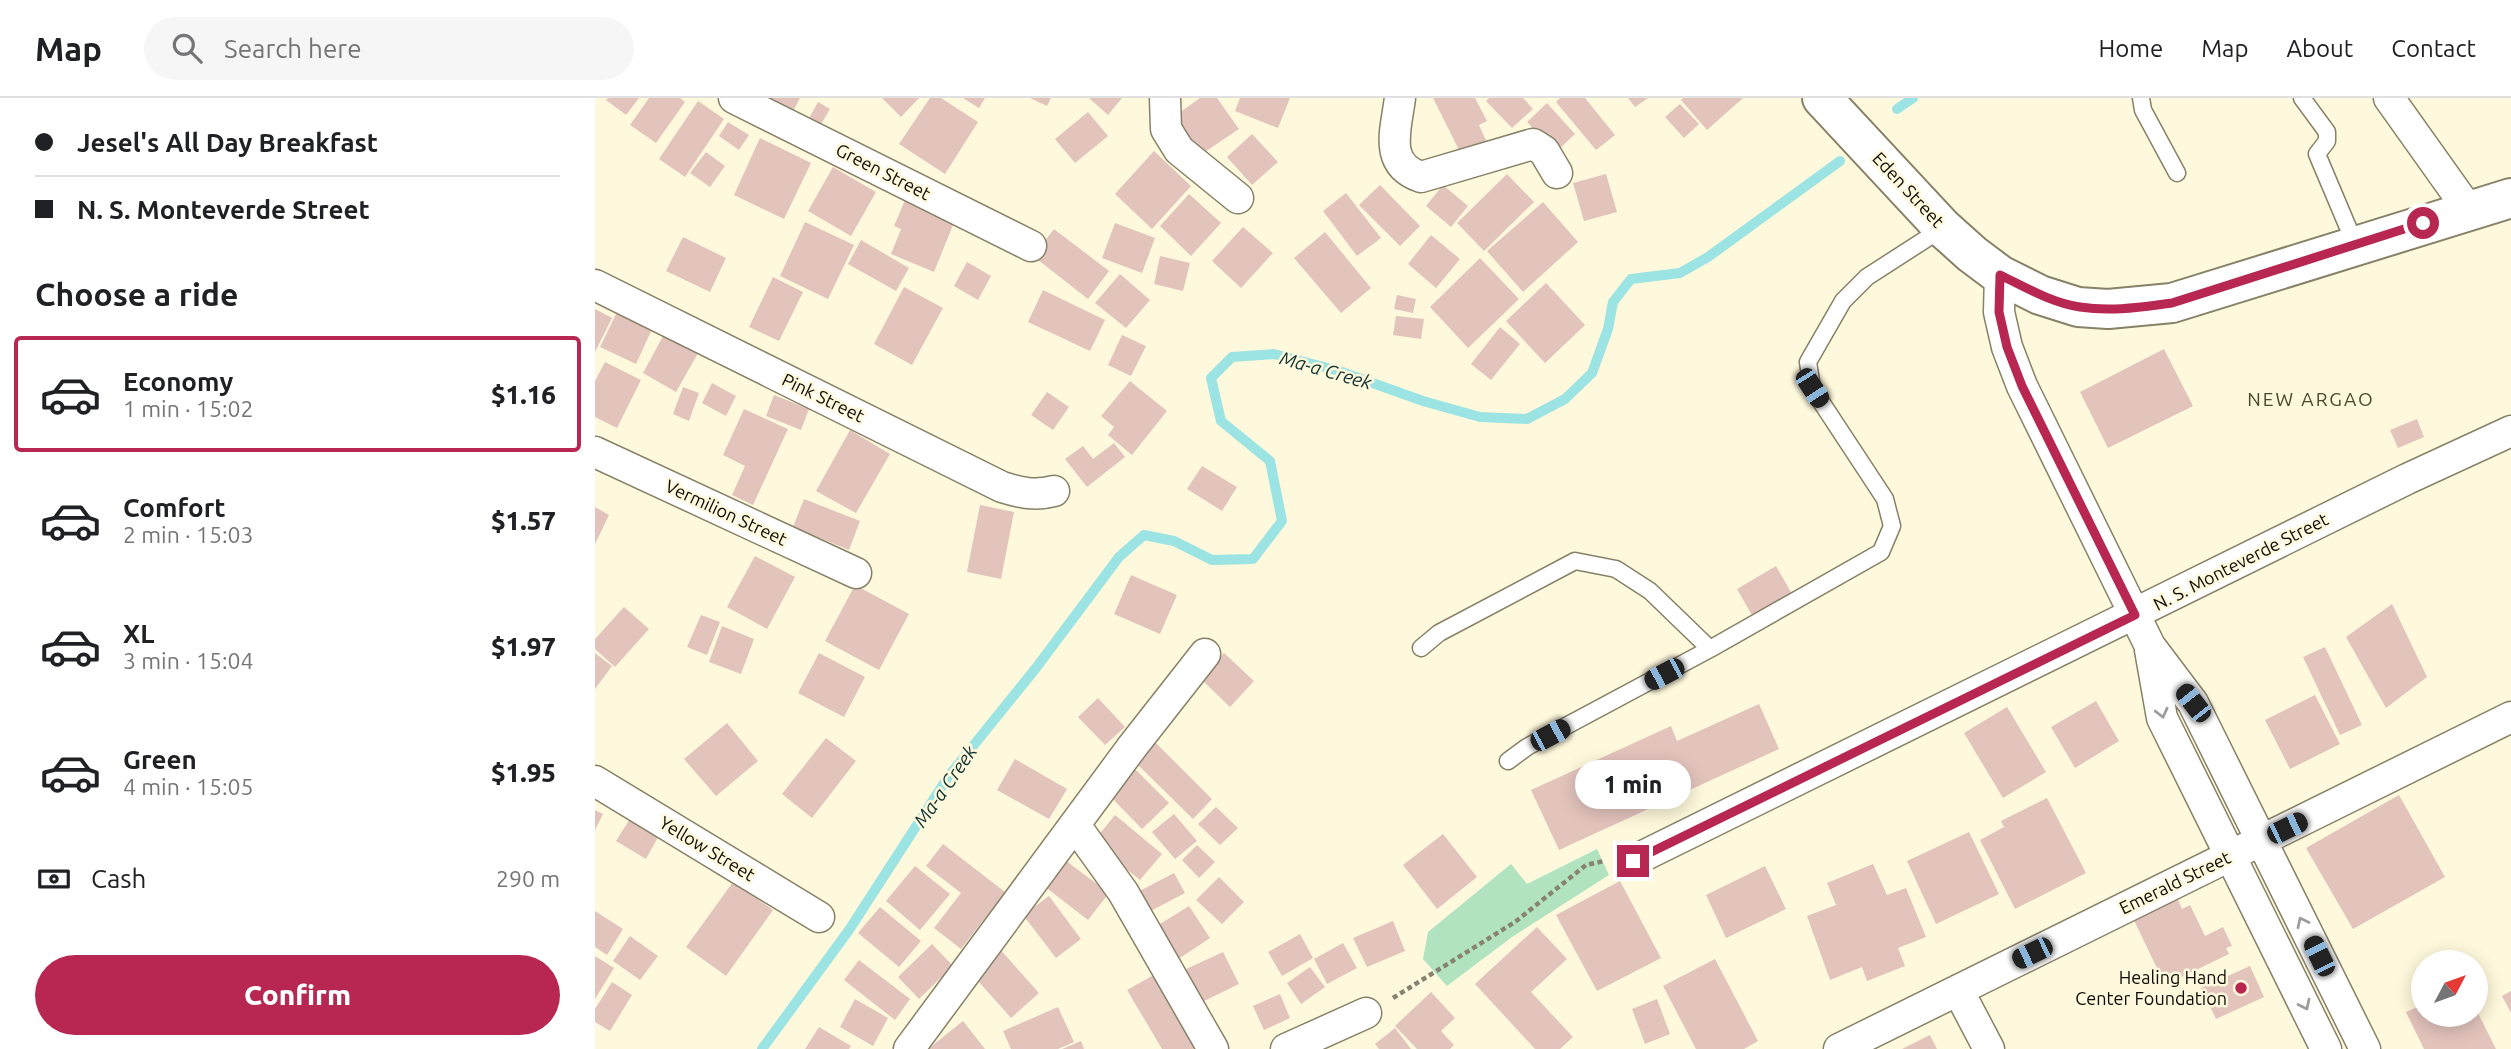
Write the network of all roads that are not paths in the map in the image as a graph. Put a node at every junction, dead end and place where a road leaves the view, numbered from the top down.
1 (1165, 98) edge
2 (1400, 98) edge
3 (1822, 98) edge
4 (2141, 98) edge
5 (2302, 98) edge
6 (2389, 98) edge
7 (748, 101) edge
8 (1557, 173) dead end
9 (2177, 173) dead end
10 (1238, 198) dead end
11 (2511, 198) edge
12 (2468, 209) junction
13 (1943, 228) junction
14 (2355, 244) junction
15 (1031, 246) dead end
16 (2000, 275) junction
17 (595, 285) edge
18 (2511, 431) edge
19 (595, 452) edge
20 (1054, 491) dead end
21 (856, 573) dead end
22 (2135, 615) junction
23 (2150, 646) junction
24 (1421, 649) dead end
25 (1710, 649) junction
26 (1205, 654) dead end
27 (2511, 717) edge
28 (1508, 761) dead end
29 (595, 780) edge
30 (1075, 825) junction
31 (2262, 841) junction
32 (2230, 856) junction
33 (1633, 861) road end
34 (819, 917) dead end
35 (1958, 990) junction
36 (1366, 1013) road end
37 (909, 1049) edge
38 (1213, 1049) edge
39 (1286, 1049) edge
40 (1839, 1049) edge
41 (1989, 1049) edge
42 (2326, 1049) edge
43 (2365, 1049) edge

1 - 10 street
2 - 8 street
3 - 13 main road, Eden Street
4 - 9 lane
5 - 14 lane
6 - 12 street
7 - 15 street, Green Street
11 - 12 main road, Eden Street
12 - 14 main road, Eden Street
13 - 16 main road, Eden Street
13 - 25 lane
14 - 16 main road, Eden Street
16 - 22 street
17 - 20 street, Pink Street
18 - 22 street, N. S. Monteverde Street
19 - 21 street, Vermilion Street
22 - 23 street
22 - 33 street, N. S. Monteverde Street
23 - 31 street
23 -> 32 street
24 - 25 lane
25 - 28 lane
26 - 30 street
27 - 31 street, Emerald Street
29 - 34 street, Yellow Street
30 - 37 street
30 - 38 street
31 - 32 street, Emerald Street
43 -> 31 street
32 - 35 street, Emerald Street
32 -> 42 street
35 - 40 street, Emerald Street
35 - 41 street
36 - 39 street

